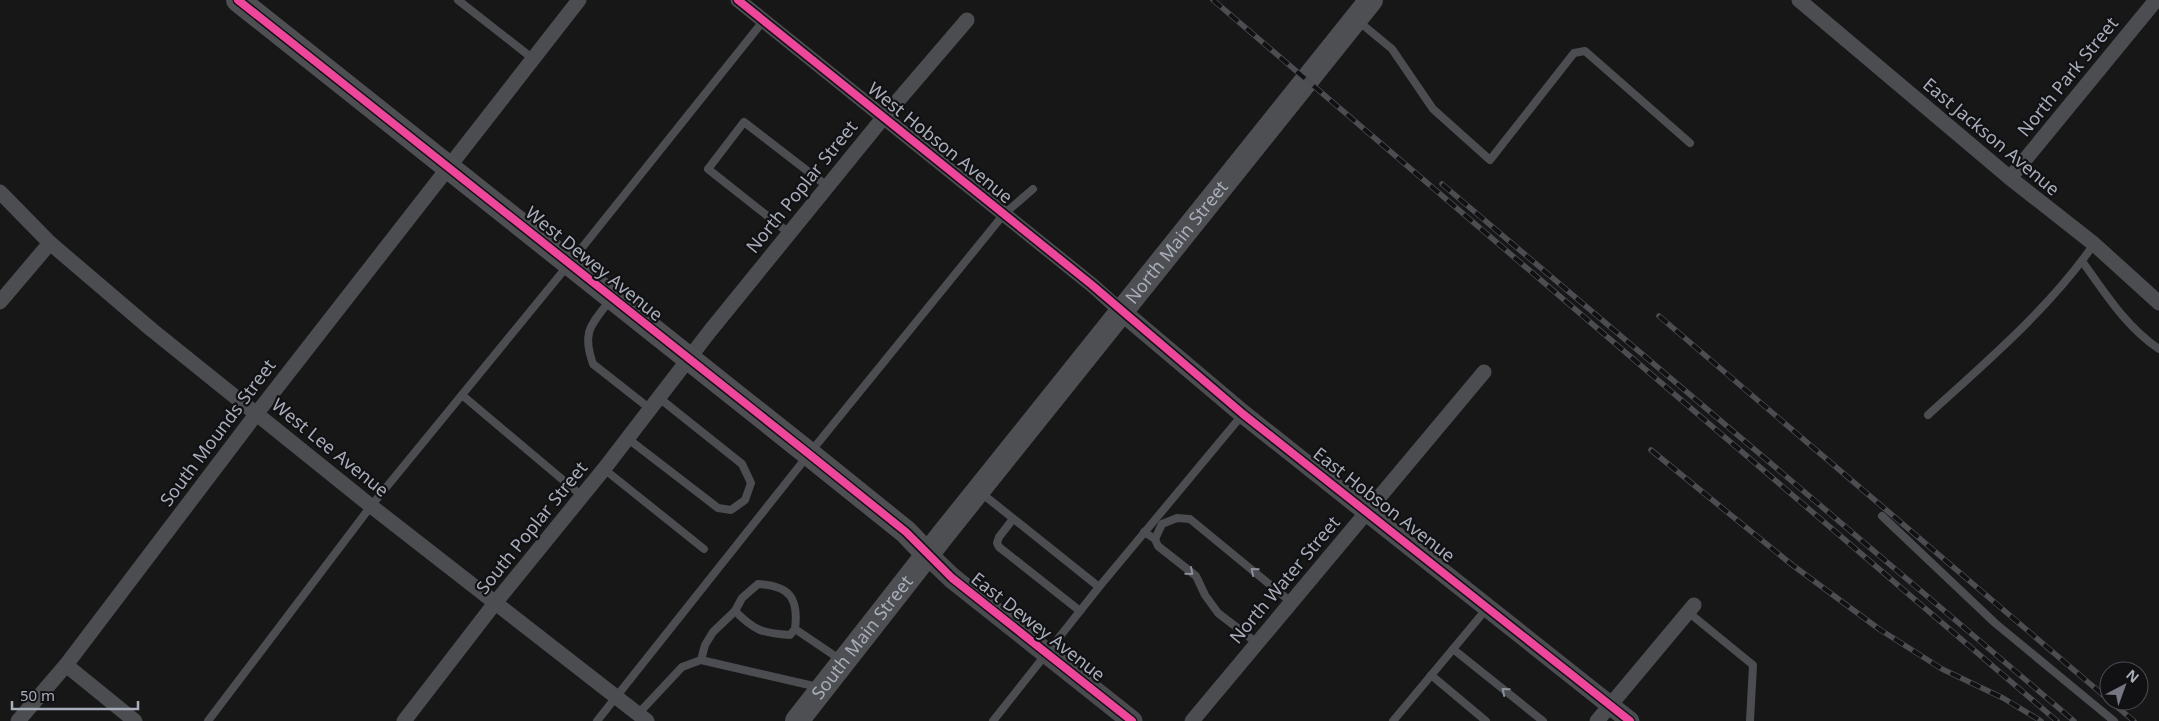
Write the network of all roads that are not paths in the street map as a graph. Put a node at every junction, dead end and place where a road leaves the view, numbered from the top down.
1 (238, 0) edge
2 (458, 0) edge
3 (579, 0) edge
4 (738, 0) edge
5 (1371, 0) edge
6 (1799, 0) edge
7 (2156, 0) edge
8 (1355, 19) junction
9 (764, 20) junction
10 (967, 20) dead end
11 (532, 58) junction
12 (883, 118) junction
13 (1690, 143) dead end
14 (447, 166) junction
15 (2010, 178) junction
16 (827, 186) junction
17 (1033, 189) dead end
18 (0, 192) edge
19 (1004, 214) junction
20 (789, 232) junction
21 (50, 243) junction
22 (2094, 244) junction
23 (2082, 261) junction
24 (569, 264) junction
25 (612, 298) junction
26 (0, 302) edge
27 (2159, 303) edge
28 (1121, 311) junction
29 (2159, 348) edge
30 (688, 358) junction
31 (1484, 372) dead end
32 (462, 395) junction
33 (654, 403) junction
34 (257, 413) junction
35 (1243, 414) junction
36 (1928, 415) dead end
37 (627, 438) junction
38 (809, 454) junction
39 (604, 469) junction
40 (978, 491) junction
41 (582, 496) junction
42 (371, 506) junction
43 (1366, 510) junction
44 (1882, 516) dead end
45 (1014, 519) junction
46 (1144, 532) junction
47 (1155, 539) junction
48 (704, 549) dead end
49 (928, 554) junction
50 (1099, 587) junction
51 (1291, 602) junction
52 (495, 603) junction
53 (1488, 607) junction
54 (1691, 608) joint
55 (735, 611) junction
56 (1080, 611) junction
57 (795, 629) junction
58 (1257, 643) junction
59 (1453, 649) junction
60 (1046, 653) junction
61 (701, 660) junction
62 (843, 662) junction
63 (66, 665) junction
64 (1431, 675) junction
65 (823, 688) junction
66 (615, 698) junction
67 (1611, 705) junction
68 (642, 718) edge
69 (18, 721) edge
70 (135, 721) edge
71 (208, 721) edge
72 (404, 721) edge
73 (597, 721) edge
74 (797, 721) edge
75 (993, 721) edge
76 (1132, 721) edge
77 (1192, 721) edge
78 (1393, 721) edge
79 (1486, 721) edge
80 (1543, 721) edge
81 (1597, 721) edge
82 (1630, 721) edge
83 (1750, 721) edge
84 (2114, 721) edge

1 - 14 main road, West Dewey Avenue
2 - 11 lane
3 - 11 street, South Mounds Street
4 - 9 street, West Hobson Avenue
5 - 8 main road, North Main Street
6 - 15 street, East Jackson Avenue
7 - 15 street, North Park Street
8 - 13 lane
8 - 28 main road, North Main Street
9 - 12 street, West Hobson Avenue
9 - 24 lane
10 - 12 street, North Poplar Street
11 - 14 street, South Mounds Street
12 - 16 street, North Poplar Street
12 - 19 street, West Hobson Avenue
14 - 24 main road, West Dewey Avenue
14 - 34 street, South Mounds Street
15 - 22 street, East Jackson Avenue
16 - 20 street, North Poplar Street
16 - 20 lane
17 - 19 lane
18 - 21 street, West Lee Avenue
19 - 28 street, West Hobson Avenue
19 - 38 lane
20 - 30 street, North Poplar Street
21 - 26 street
21 - 34 street, West Lee Avenue
22 - 23 lane
22 - 27 street, East Jackson Avenue
23 - 29 lane
23 - 36 lane
24 - 25 main road, West Dewey Avenue
24 - 32 lane
25 - 30 main road, West Dewey Avenue
25 - 33 lane
28 - 35 street, East Hobson Avenue
28 - 40 main road, North Main Street
30 - 33 street, South Poplar Street
30 - 38 main road, West Dewey Avenue
31 - 43 street, North Water Street
32 - 41 lane
32 - 42 lane
33 - 37 street, South Poplar Street
33 - 37 lane
34 - 42 street, West Lee Avenue
34 - 63 street, South Mounds Street
35 - 43 street, East Hobson Avenue
35 - 46 lane
37 - 39 street, South Poplar Street
38 - 49 main road, West Dewey Avenue
38 - 66 lane
39 - 41 street, South Poplar Street
39 - 48 lane
40 - 45 lane
40 - 49 main road, North Main Street
41 - 52 street, South Poplar Street
42 - 52 street, West Lee Avenue
42 - 71 lane
43 - 51 street, North Water Street
43 - 53 street, East Hobson Avenue
44 - 84 lane
45 - 50 lane
45 - 56 lane
46 - 47 lane
46 - 50 lane
51 -> 47 lane
47 -> 58 lane
49 - 60 main road, East Dewey Avenue
49 - 62 main road, South Main Street
50 - 56 lane
51 - 58 street, North Water Street
52 - 66 street, West Lee Avenue
52 - 72 street, South Poplar Street
53 - 59 lane
53 - 67 street, East Hobson Avenue
54 - 67 street
54 - 83 lane
55 - 57 lane
55 - 57 lane
55 - 61 lane
56 - 60 lane
57 - 62 lane
58 - 77 street, North Water Street
59 - 64 lane
80 -> 59 lane
60 - 75 lane
60 - 76 main road, East Dewey Avenue
61 - 65 lane
61 - 68 lane
62 - 65 main road, South Main Street
63 - 69 street, South Mounds Street
63 - 70 street
64 - 78 lane
64 - 79 lane
65 - 74 main road, South Main Street
66 - 68 street, West Lee Avenue
66 - 73 lane
67 - 81 street
67 - 82 street, East Hobson Avenue

